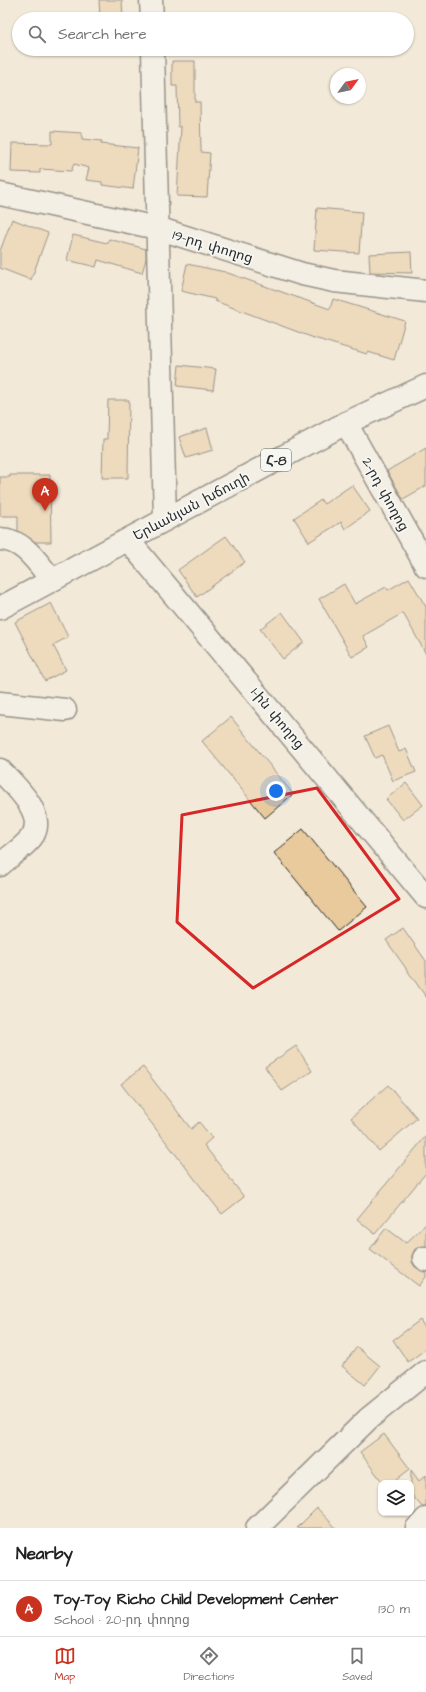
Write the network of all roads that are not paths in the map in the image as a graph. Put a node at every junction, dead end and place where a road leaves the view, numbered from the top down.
1 (151, 0) edge
2 (152, 12) edge
3 (152, 56) edge
4 (0, 194) edge
5 (157, 228) junction
6 (426, 291) edge
7 (426, 386) edge
8 (346, 423) junction
9 (165, 520) junction
10 (0, 539) edge
11 (128, 540) junction
12 (426, 566) edge
13 (51, 579) junction
14 (0, 608) edge
15 (0, 703) edge
16 (65, 710) dead end
17 (0, 770) edge
18 (0, 865) edge
19 (426, 897) edge
20 (426, 1372) edge
21 (426, 1519) edge
22 (257, 1528) edge
23 (417, 1528) edge

1 - 2 street
3 - 5 street
4 - 5 street, 19-րդ փողոց
5 - 6 street, 19-րդ փողոց
5 - 9 street
7 - 8 street, Երևանյան խճուղի / Հ-8
8 - 9 street, Երևանյան խճուղի / Հ-8
8 - 12 street, 2-րդ փողոց
9 - 11 street, Երևանյան խճուղի / Հ-8
10 - 13 street
11 - 13 street, Երևանյան խճուղի / Հ-8
11 - 19 street, 1-ին փողոց
13 - 14 street, Երևանյան խճուղի / Հ-8
15 - 16 street
17 - 18 street
20 - 22 street
21 - 23 street

